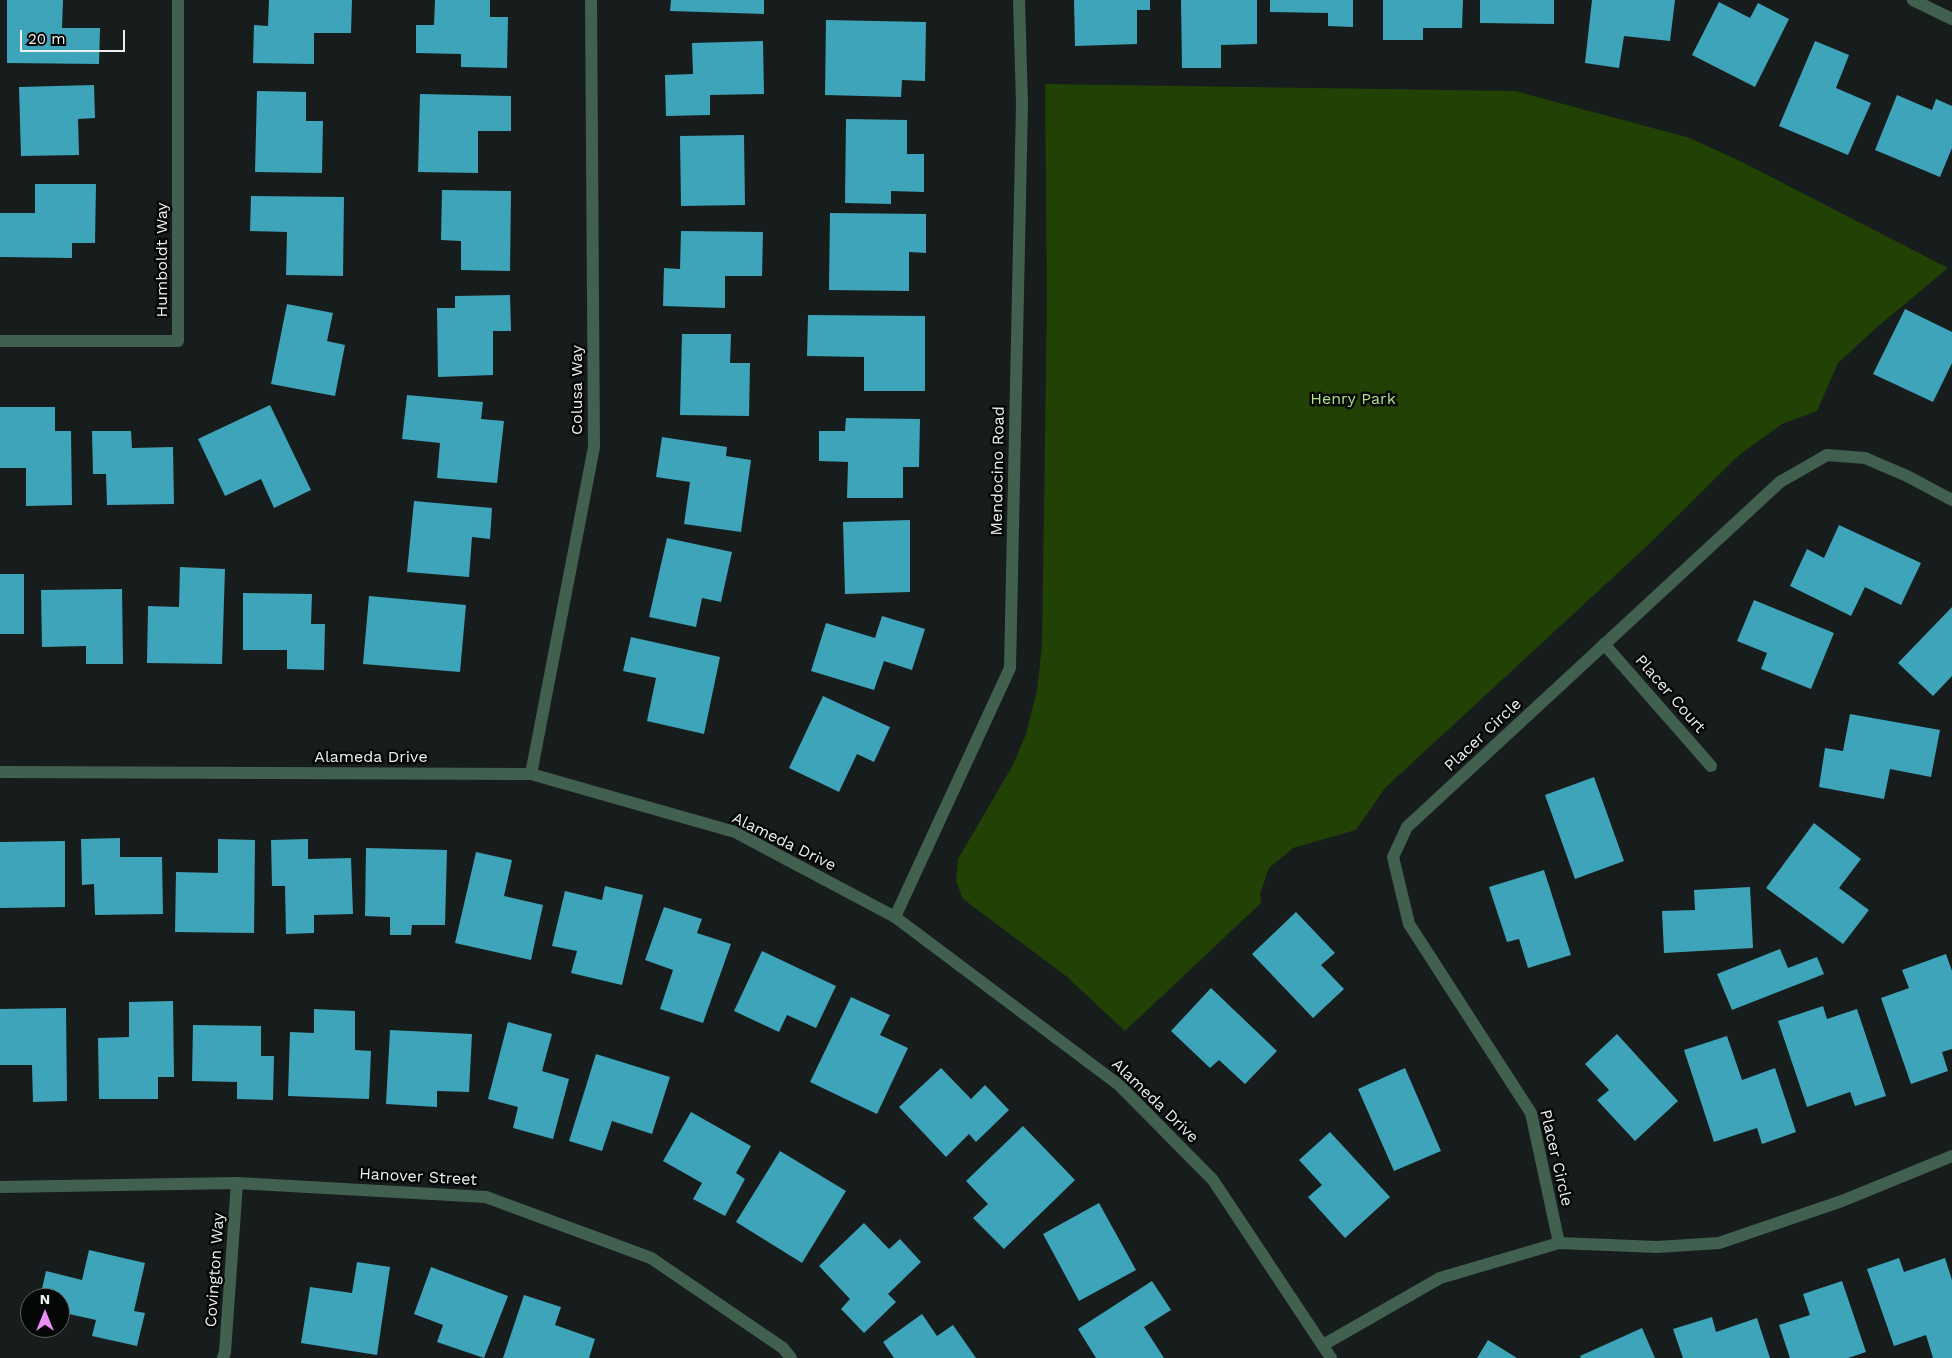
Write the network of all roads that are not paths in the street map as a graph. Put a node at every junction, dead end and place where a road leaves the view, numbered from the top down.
1 (178, 0) edge
2 (591, 0) edge
3 (1019, 0) edge
4 (1913, 0) edge
5 (1952, 19) edge
6 (0, 341) edge
7 (1952, 500) edge
8 (1604, 644) junction
9 (1711, 766) dead end
10 (0, 772) edge
11 (530, 774) junction
12 (895, 916) junction
13 (1952, 1156) edge
14 (236, 1183) junction
15 (0, 1187) edge
16 (1559, 1243) junction
17 (1323, 1344) junction
18 (223, 1358) edge
19 (791, 1358) edge
20 (1331, 1358) edge

1 - 6 street, Humboldt Way
2 - 11 street, Colusa Way
3 - 12 street, Mendocino Road
4 - 5 street
7 - 8 street, Placer Circle
8 - 9 street, Placer Court
8 - 16 street, Placer Circle
10 - 11 street, Alameda Drive
11 - 12 street, Alameda Drive
12 - 17 street, Alameda Drive
13 - 16 street
14 - 15 street, Hanover Street
14 - 18 street, Covington Way
14 - 19 street, Hanover Street
16 - 17 street
17 - 20 street, Alameda Drive

